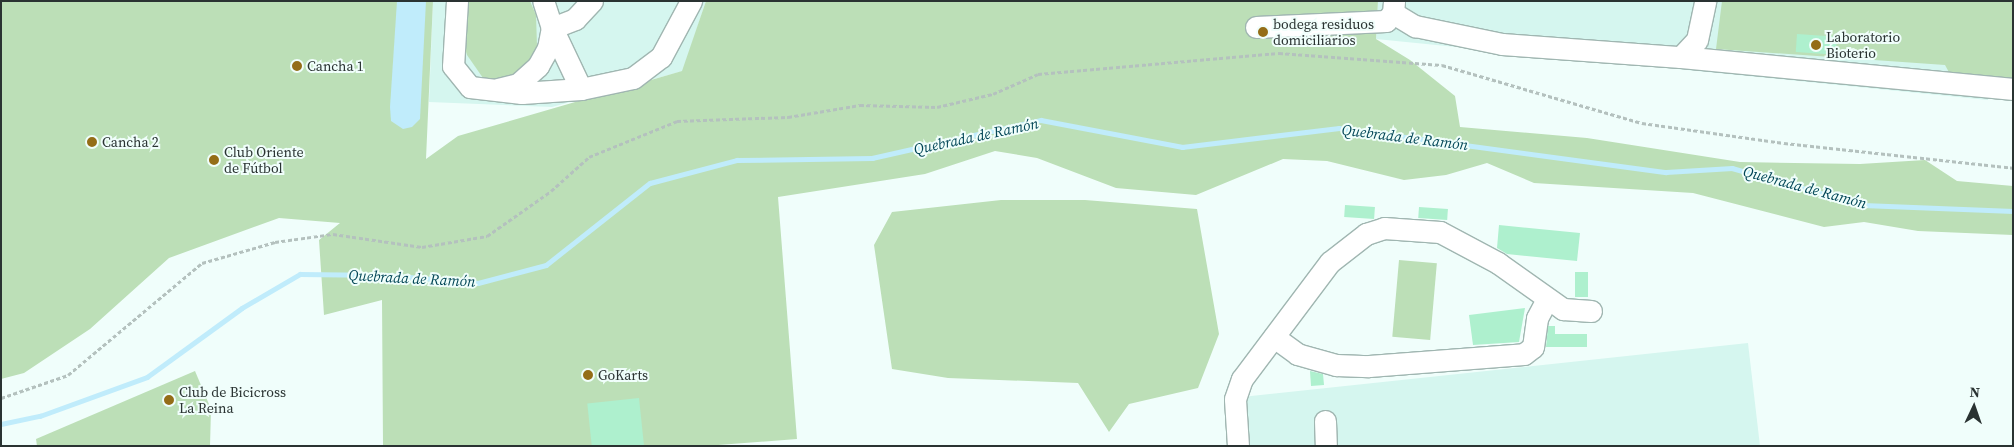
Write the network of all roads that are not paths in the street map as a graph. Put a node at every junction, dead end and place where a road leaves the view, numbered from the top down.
1 (457, 1) edge
2 (543, 1) edge
3 (592, 1) edge
4 (691, 1) edge
5 (1705, 1) edge
6 (1393, 7) edge
7 (1256, 26) dead end
8 (552, 28) junction
9 (1681, 57) junction
10 (581, 89) junction
11 (2013, 89) edge
12 (496, 90) junction
13 (1547, 298) junction
14 (1591, 311) dead end
15 (1274, 337) junction
16 (1325, 421) dead end
17 (1238, 446) edge
18 (1326, 446) edge

1 - 12 lane
2 - 8 lane
3 - 8 lane
4 - 10 lane
5 - 9 lane
6 - 7 lane
6 - 9 lane
8 - 10 lane
8 - 12 lane
9 - 11 lane
10 - 12 lane
13 - 14 lane
13 - 15 lane
13 - 15 lane
15 - 17 lane
16 - 18 lane

